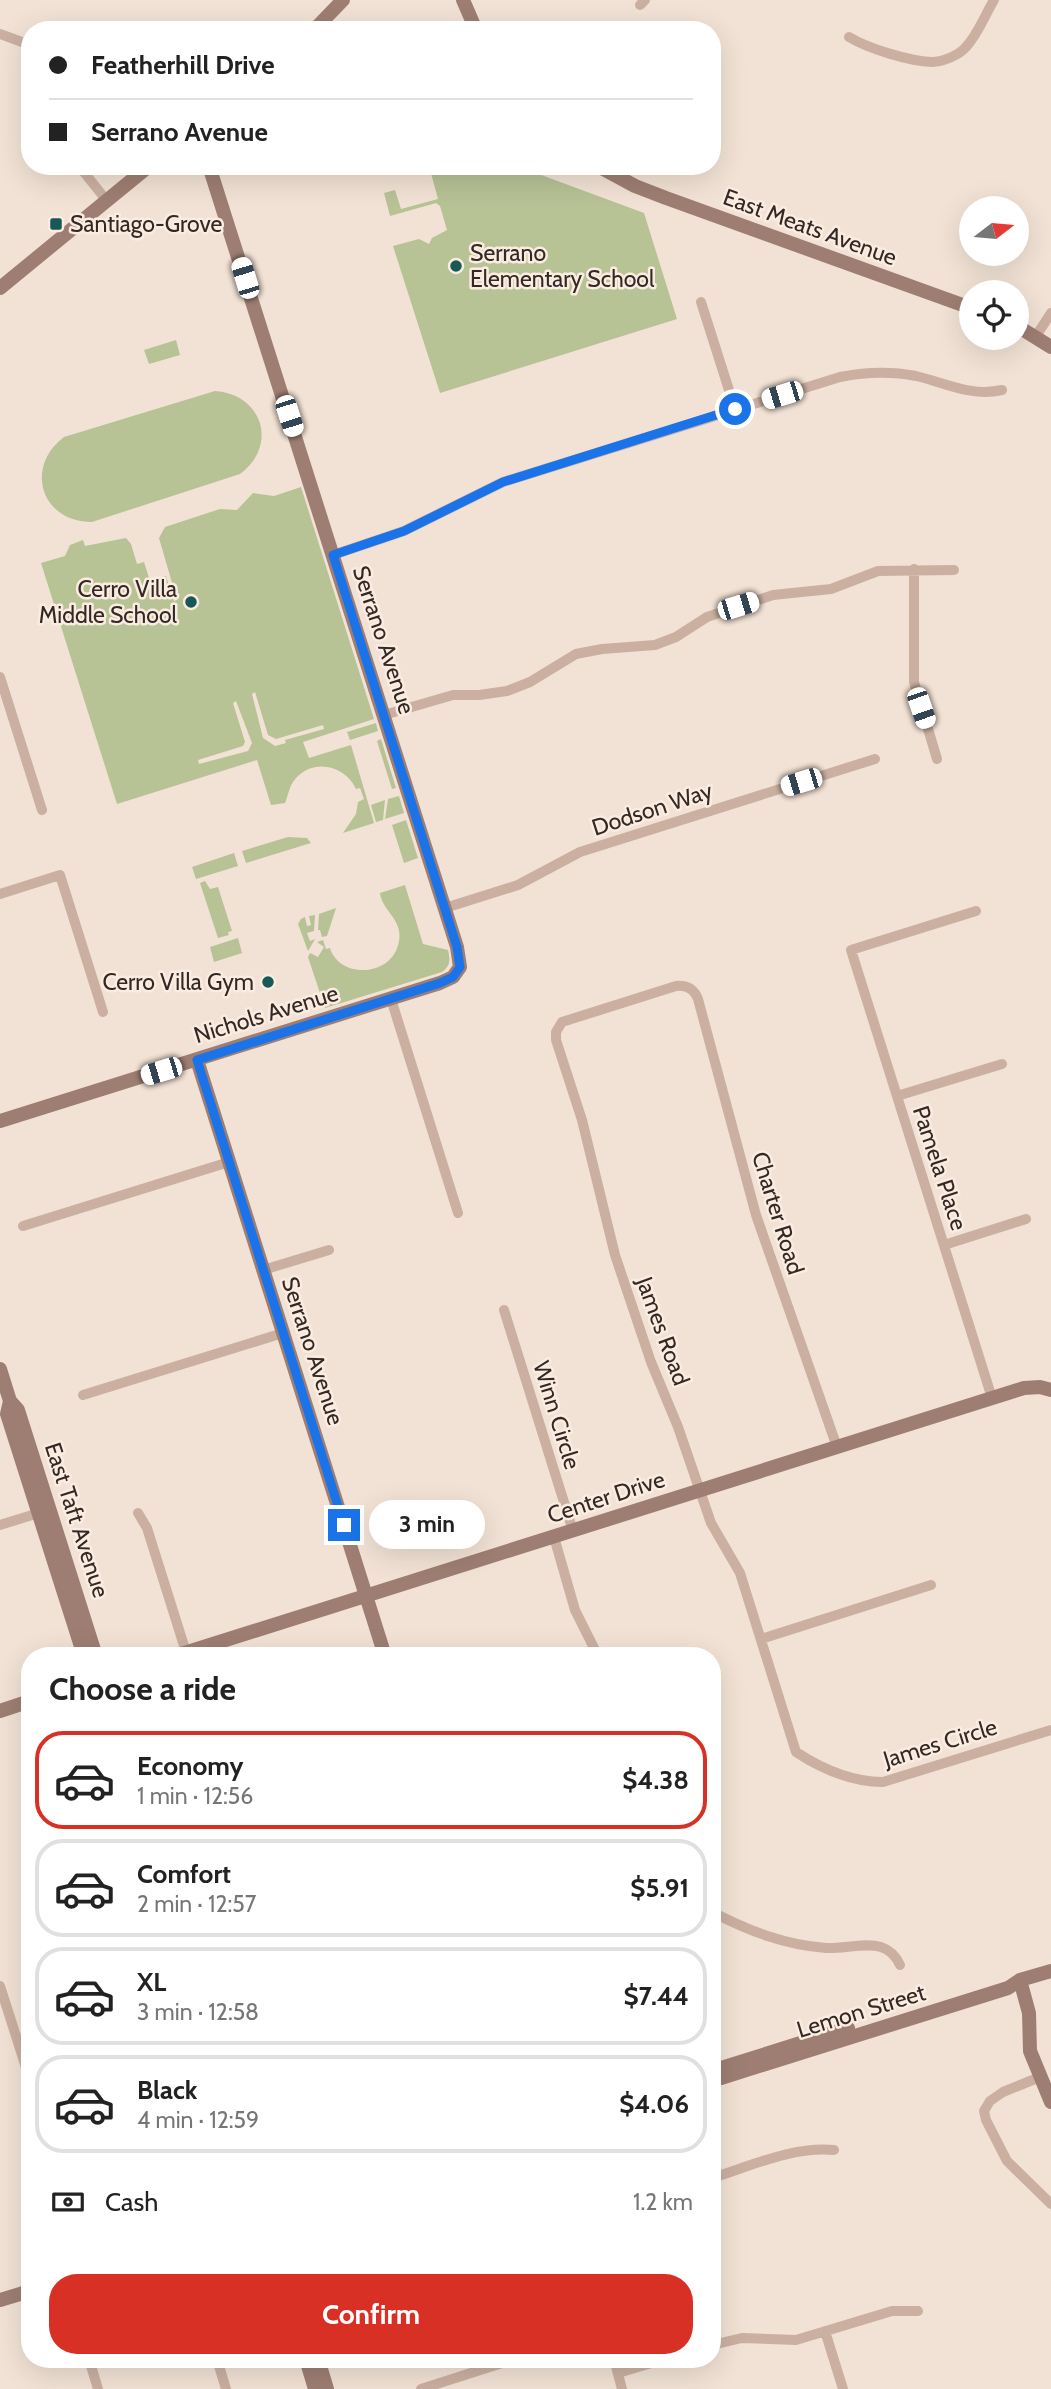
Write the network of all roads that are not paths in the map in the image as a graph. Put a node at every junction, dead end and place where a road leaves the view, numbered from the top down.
1 (343, 0) edge
2 (463, 0) edge
3 (994, 0) edge
4 (323, 21) edge
5 (472, 21) edge
6 (0, 34) edge
7 (849, 37) dead end
8 (21, 42) edge
9 (86, 175) edge
10 (138, 175) edge
11 (212, 175) edge
12 (615, 175) edge
13 (107, 201) junction
14 (0, 288) edge
15 (701, 302) dead end
16 (959, 304) edge
17 (1051, 313) edge
18 (1029, 332) edge
19 (1036, 336) junction
20 (1051, 347) edge
21 (1002, 390) dead end
22 (735, 409) junction
23 (333, 555) junction
24 (914, 569) junction
25 (954, 570) dead end
26 (0, 677) edge
27 (384, 715) junction
28 (875, 759) dead end
29 (937, 759) dead end
30 (42, 810) dead end
31 (0, 894) edge
32 (445, 908) junction
33 (976, 911) dead end
34 (460, 967) joint
35 (391, 999) junction
36 (103, 1012) dead end
37 (557, 1028) joint
38 (197, 1060) junction
39 (1002, 1064) dead end
40 (897, 1096) junction
41 (0, 1121) edge
42 (229, 1162) junction
43 (458, 1213) dead end
44 (1026, 1219) dead end
45 (23, 1226) dead end
46 (944, 1245) junction
47 (329, 1250) dead end
48 (263, 1270) junction
49 (504, 1310) dead end
50 (283, 1333) junction
51 (0, 1369) edge
52 (1051, 1390) edge
53 (83, 1395) dead end
54 (992, 1398) junction
55 (837, 1447) junction
56 (699, 1491) junction
57 (44, 1512) junction
58 (138, 1514) dead end
59 (0, 1525) edge
60 (573, 1531) junction
61 (554, 1538) junction
62 (931, 1585) dead end
63 (367, 1597) junction
64 (761, 1639) junction
65 (82, 1647) edge
66 (93, 1647) edge
67 (185, 1647) edge
68 (206, 1647) edge
69 (382, 1647) edge
70 (594, 1647) edge
71 (21, 1705) edge
72 (0, 1711) edge
73 (1051, 1730) edge
74 (721, 1916) edge
75 (900, 1965) dead end
76 (1051, 1971) edge
77 (1020, 1980) junction
78 (0, 1986) edge
79 (21, 2052) edge
80 (721, 2067) edge
81 (1040, 2077) junction
82 (721, 2078) edge
83 (1051, 2102) edge
84 (834, 2150) dead end
85 (721, 2175) edge
86 (1051, 2204) edge
87 (21, 2294) edge
88 (0, 2300) edge
89 (918, 2311) dead end
90 (825, 2332) junction
91 (721, 2343) edge
92 (92, 2368) edge
93 (220, 2368) edge
94 (309, 2368) edge
95 (320, 2368) edge
96 (487, 2368) edge
97 (617, 2368) edge
98 (635, 2368) edge
99 (618, 2373) junction
100 (98, 2389) edge
101 (226, 2389) edge
102 (315, 2389) edge
103 (327, 2389) edge
104 (421, 2389) edge
105 (622, 2389) edge
106 (843, 2389) edge

1 - 4 street
2 - 5 street
3 - 7 street
6 - 8 street
9 - 13 street
10 - 13 street
11 - 23 street, Serrano Avenue
12 - 16 street, East Meats Avenue
13 - 14 street
15 - 22 street
17 - 19 street
18 - 19 street
19 - 20 street
21 - 22 street
22 - 23 street
23 - 27 street, Serrano Avenue
24 - 25 street
24 - 27 street
24 - 29 street
26 - 30 street
27 - 32 street, Serrano Avenue
28 - 32 street, Dodson Way
31 - 36 street
32 - 34 street, Serrano Avenue
33 - 40 street, Pamela Place
34 - 35 street, Nichols Avenue
35 - 38 street, Nichols Avenue
35 - 43 street
37 - 55 street, Charter Road
37 - 56 street, James Road
38 - 41 street, Nichols Avenue
38 - 42 street, Serrano Avenue
39 - 40 street
40 - 46 street, Pamela Place
42 - 45 street
42 - 48 street, Serrano Avenue
44 - 46 street
46 - 54 street, Pamela Place
47 - 48 street
48 - 50 street, Serrano Avenue
49 - 60 street, Winn Circle
50 - 53 street
50 - 63 street, Serrano Avenue
51 - 57 street, East Taft Avenue
52 - 54 street, Center Drive
54 - 55 street, Center Drive
55 - 56 street, Center Drive
56 - 60 street, Center Drive
56 - 64 street, James Road
57 - 59 street
57 - 65 street, East Taft Avenue
57 - 66 street, East Taft Avenue
58 - 67 street
60 - 61 street, Center Drive
61 - 63 street, Center Drive
61 - 70 street
62 - 64 street
63 - 68 street, Center Drive
63 - 69 street, Serrano Avenue
64 - 73 street, James Circle
71 - 72 street
74 - 75 street
76 - 77 street, Lemon Street
77 - 80 street, Lemon Street
77 - 81 street
77 - 82 street, Lemon Street
78 - 79 street
81 - 83 street
81 - 86 street
84 - 85 street
87 - 88 street
89 - 90 street
90 - 91 street
90 - 106 street
92 - 100 street
93 - 101 street
94 - 102 street
95 - 103 street
96 - 104 street
97 - 99 street
98 - 99 street
99 - 105 street

